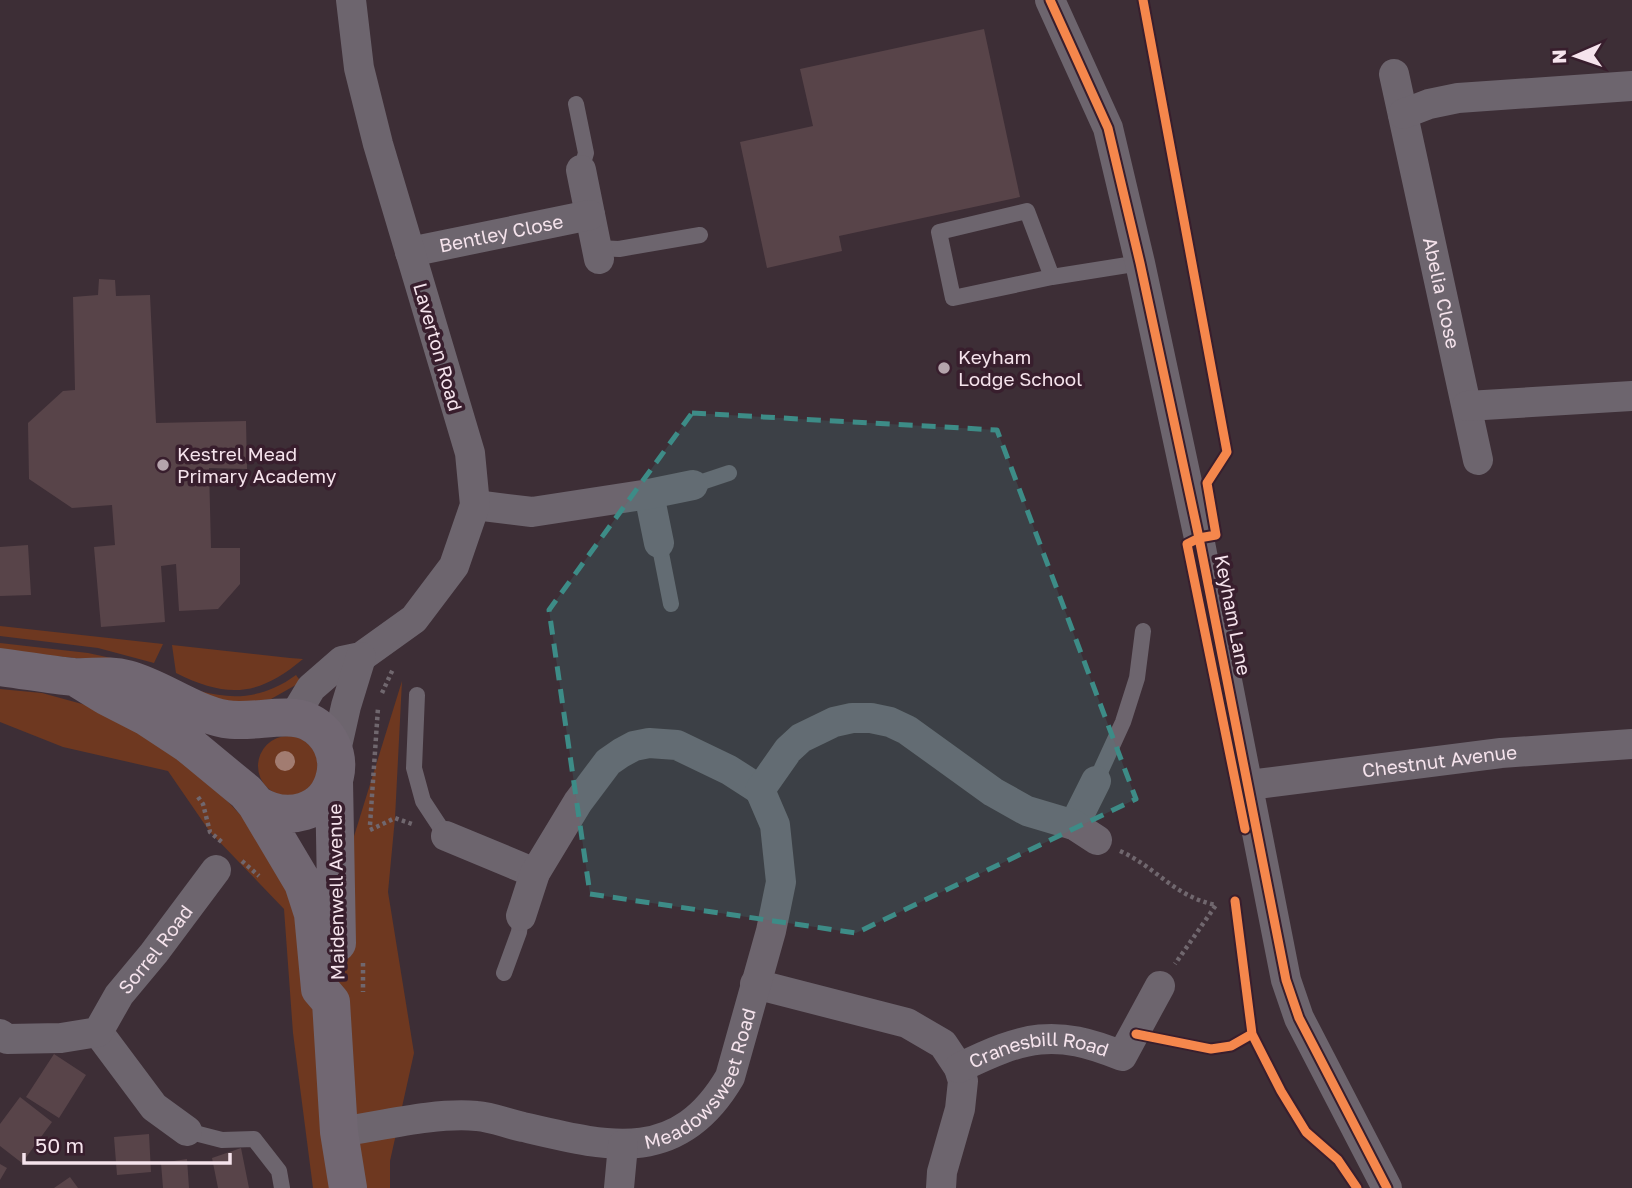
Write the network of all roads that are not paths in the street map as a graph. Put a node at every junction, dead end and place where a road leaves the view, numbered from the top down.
1 (351, 0) edge
2 (1050, 0) edge
3 (1394, 74) dead end
4 (1632, 86) edge
5 (576, 104) dead end
6 (1403, 114) junction
7 (581, 170) joint
8 (590, 215) junction
9 (700, 235) dead end
10 (410, 252) junction
11 (598, 254) joint
12 (1140, 263) junction
13 (1052, 276) junction
14 (1632, 396) edge
15 (1467, 406) junction
16 (1478, 460) dead end
17 (729, 473) dead end
18 (693, 485) joint
19 (649, 494) junction
20 (475, 505) junction
21 (659, 543) joint
22 (671, 604) dead end
23 (1143, 631) dead end
24 (361, 657) junction
25 (0, 667) edge
26 (75, 677) junction
27 (417, 695) dead end
28 (283, 718) junction
29 (1632, 744) edge
30 (335, 768) junction
31 (1096, 781) joint
32 (1249, 785) junction
33 (760, 790) junction
34 (251, 798) junction
35 (446, 836) joint
36 (216, 870) dead end
37 (535, 873) junction
38 (521, 916) joint
39 (504, 973) dead end
40 (755, 984) junction
41 (1160, 986) road end
42 (347, 999) junction
43 (98, 1032) junction
44 (2, 1042) edge
45 (960, 1068) junction
46 (187, 1131) joint
47 (339, 1132) junction
48 (623, 1145) junction
49 (282, 1188) edge
50 (348, 1188) edge
51 (619, 1188) edge
52 (941, 1188) edge
53 (1387, 1188) edge

1 - 10 street, Laverton Road
2 - 12 street, Keyham Lane
3 - 6 street, Abelia Close
4 - 6 street
5 - 7 lane
6 - 15 street, Abelia Close
7 - 8 street, Bentley Close
8 - 10 street, Bentley Close
8 - 11 street, Bentley Close
9 - 11 lane
10 - 20 street, Laverton Road
12 - 13 lane
12 - 32 street, Keyham Lane
13 - 13 lane
14 - 15 street
15 - 16 street, Abelia Close
17 - 18 lane
18 - 19 street
19 - 20 street
19 - 21 street
20 - 24 street, Laverton Road
21 - 22 lane
23 - 31 lane
24 - 28 street, Laverton Road
24 - 30 street
25 - 26 street, Maidenwell Avenue
26 - 28 street, Maidenwell Avenue
26 - 34 street, Maidenwell Avenue
27 - 35 lane
28 - 30 street, Maidenwell Avenue
28 - 34 street, Maidenwell Avenue
29 - 32 street, Chestnut Avenue
30 - 34 street, Maidenwell Avenue
30 - 42 street, Maidenwell Avenue
31 - 33 street
32 - 53 street, Keyham Lane
33 - 37 street
33 - 40 street, Meadowsweet Road
34 - 42 street, Maidenwell Avenue
35 - 37 street
36 - 43 street, Sorrel Road
37 - 38 street
38 - 39 lane
40 - 45 street, Cranesbill Road
40 - 48 street, Meadowsweet Road
41 - 45 street, Cranesbill Road
42 - 47 street, Maidenwell Avenue
43 - 44 street
43 - 46 street
45 - 52 street, Cranesbill Road
46 - 49 lane
47 - 48 street, Meadowsweet Road
47 - 50 street, Maidenwell Avenue
48 - 51 street

